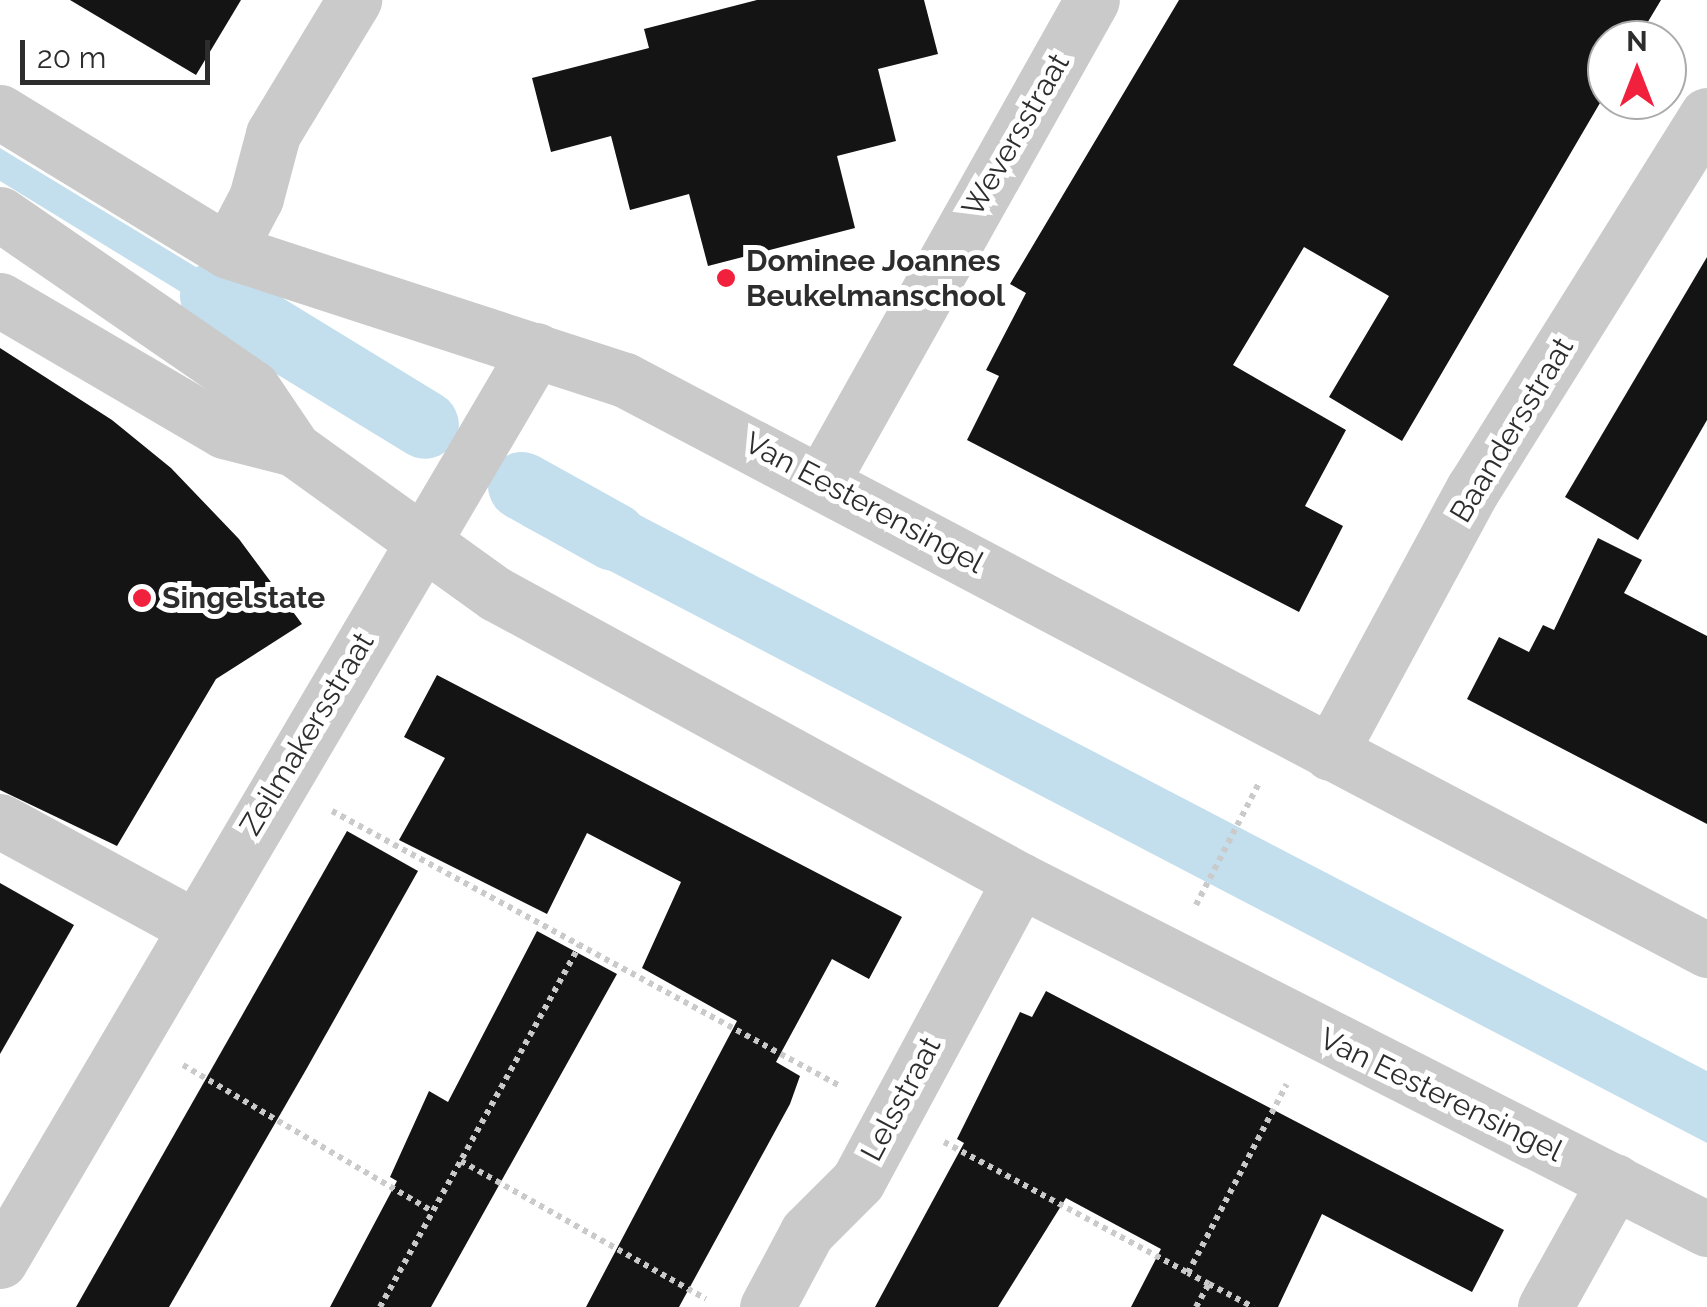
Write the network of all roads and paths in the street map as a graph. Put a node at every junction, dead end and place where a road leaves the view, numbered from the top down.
1 (354, 0) edge
2 (1092, 0) edge
3 (0, 112) edge
4 (1707, 114) edge
5 (0, 214) edge
6 (228, 251) junction
7 (0, 300) edge
8 (536, 350) junction
9 (294, 450) junction
10 (823, 479) junction
11 (422, 543) junction
12 (1330, 753) junction
13 (279, 781) junction
14 (1253, 794) dead end
15 (0, 821) edge
16 (1020, 880) junction
17 (1196, 906) dead end
18 (192, 926) junction
19 (580, 944) junction
20 (1707, 950) edge
21 (1314, 1032) junction
22 (128, 1038) junction
23 (892, 1114) junction
24 (461, 1161) junction
25 (1616, 1181) junction
26 (432, 1210) junction
27 (1707, 1229) edge
28 (0, 1261) edge
29 (1188, 1273) junction
30 (1209, 1284) junction
31 (380, 1307) edge
32 (720, 1307) edge
33 (767, 1307) edge
34 (1196, 1307) edge
35 (1253, 1307) edge
36 (1546, 1307) edge

1 - 6 street
2 - 10 street, Weversstraat
3 - 6 street, Van Eesterensingel
4 - 12 street, Baandersstraat
5 - 9 street, Van Eesterensingel
6 - 8 street, Van Eesterensingel
7 - 9 street, Van Eesterensingel
8 - 10 street, Van Eesterensingel
8 - 11 street, Zeilmakersstraat
9 - 11 street, Van Eesterensingel
10 - 12 street, Van Eesterensingel
11 - 13 street, Zeilmakersstraat
11 - 16 street, Van Eesterensingel
12 - 20 street, Van Eesterensingel
13 - 18 street, Zeilmakersstraat
13 - 19 path
14 - 17 path
15 - 18 street
16 - 21 street, Van Eesterensingel
16 - 23 street, Lelsstraat
18 - 22 street, Zeilmakersstraat
19 - 23 path
19 - 24 path
21 - 25 street, Van Eesterensingel
21 - 29 path
22 - 26 path
22 - 28 street, Zeilmakersstraat
23 - 29 path
23 - 33 street, Lelsstraat
24 - 26 path
24 - 32 path
25 - 27 street, Van Eesterensingel
25 - 36 street
26 - 31 path
29 - 30 path
30 - 34 path
30 - 35 path

